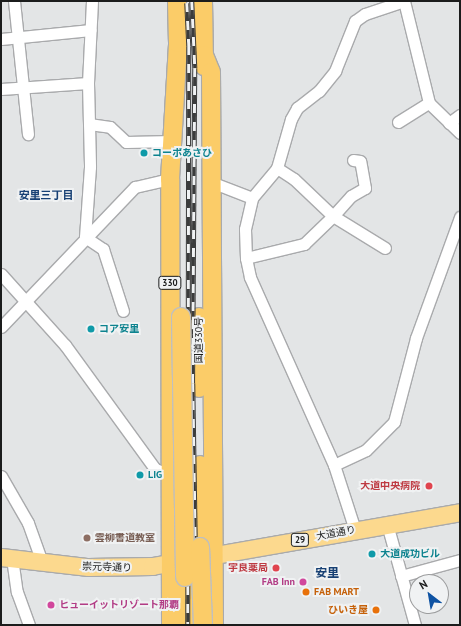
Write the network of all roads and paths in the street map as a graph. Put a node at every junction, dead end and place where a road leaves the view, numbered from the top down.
1 (14, 1) edge
2 (92, 1) edge
3 (177, 1) edge
4 (182, 1) edge
5 (203, 1) edge
6 (404, 1) edge
7 (91, 30) junction
8 (19, 38) junction
9 (1, 39) edge
10 (204, 55) junction
11 (88, 83) junction
12 (26, 87) junction
13 (1, 89) edge
14 (429, 103) junction
15 (460, 115) edge
16 (398, 122) dead end
17 (449, 123) junction
18 (89, 124) junction
19 (460, 133) edge
20 (28, 134) dead end
21 (173, 141) junction
22 (353, 160) dead end
23 (277, 168) junction
24 (170, 179) junction
25 (211, 182) junction
26 (252, 198) junction
27 (334, 216) junction
28 (460, 216) edge
29 (85, 237) junction
30 (385, 248) dead end
31 (246, 258) junction
32 (1, 274) edge
33 (25, 298) junction
34 (123, 311) dead end
35 (1, 327) edge
36 (334, 465) junction
37 (171, 475) junction
38 (1, 476) edge
39 (460, 512) edge
40 (387, 524) junction
41 (354, 530) junction
42 (213, 557) junction
43 (7, 558) edge
44 (460, 560) edge
45 (42, 562) junction
46 (170, 564) junction
47 (401, 576) junction
48 (29, 625) edge
49 (171, 625) edge
50 (186, 625) edge
51 (203, 625) edge
52 (214, 625) edge
53 (415, 625) edge

1 - 8 street
2 - 7 street
3 - 21 highway, 330
4 - 50 highway, 国道330号 / 330, bridge
5 - 10 highway, 国道330号
6 - 14 street
6 - 23 street
7 - 8 street
7 - 11 street
8 - 9 street
8 - 12 street
10 - 25 highway
10 - 51 highway, 国道330号, bridge
11 - 12 street
11 - 18 street
12 - 13 street
12 - 20 street
14 - 16 street
14 - 17 street
15 - 17 street
17 - 19 street
18 - 21 street
18 - 29 street
21 - 24 highway, 330
22 - 27 street
23 - 26 street
23 - 27 street
24 - 29 street
24 - 37 highway, 330
25 - 26 street
25 - 42 highway
26 - 31 street
27 - 30 street
27 - 31 street
28 - 36 street
29 - 33 street
29 - 34 street
31 - 36 street
32 - 33 street
33 - 35 street
33 - 37 street
36 - 41 street
37 - 46 highway, 330
38 - 45 street
39 - 40 main road, 大道通り / 29
40 - 41 main road, 大道通り / 29
40 - 47 street
41 - 42 main road, 大道通り / 29
42 - 46 main road, 崇元寺通り / 29
42 - 52 highway
43 - 45 main road, 崇元寺通り / 29
43 - 48 street
44 - 47 street
45 - 46 main road, 崇元寺通り / 29
46 - 49 highway, 330
47 - 53 street

